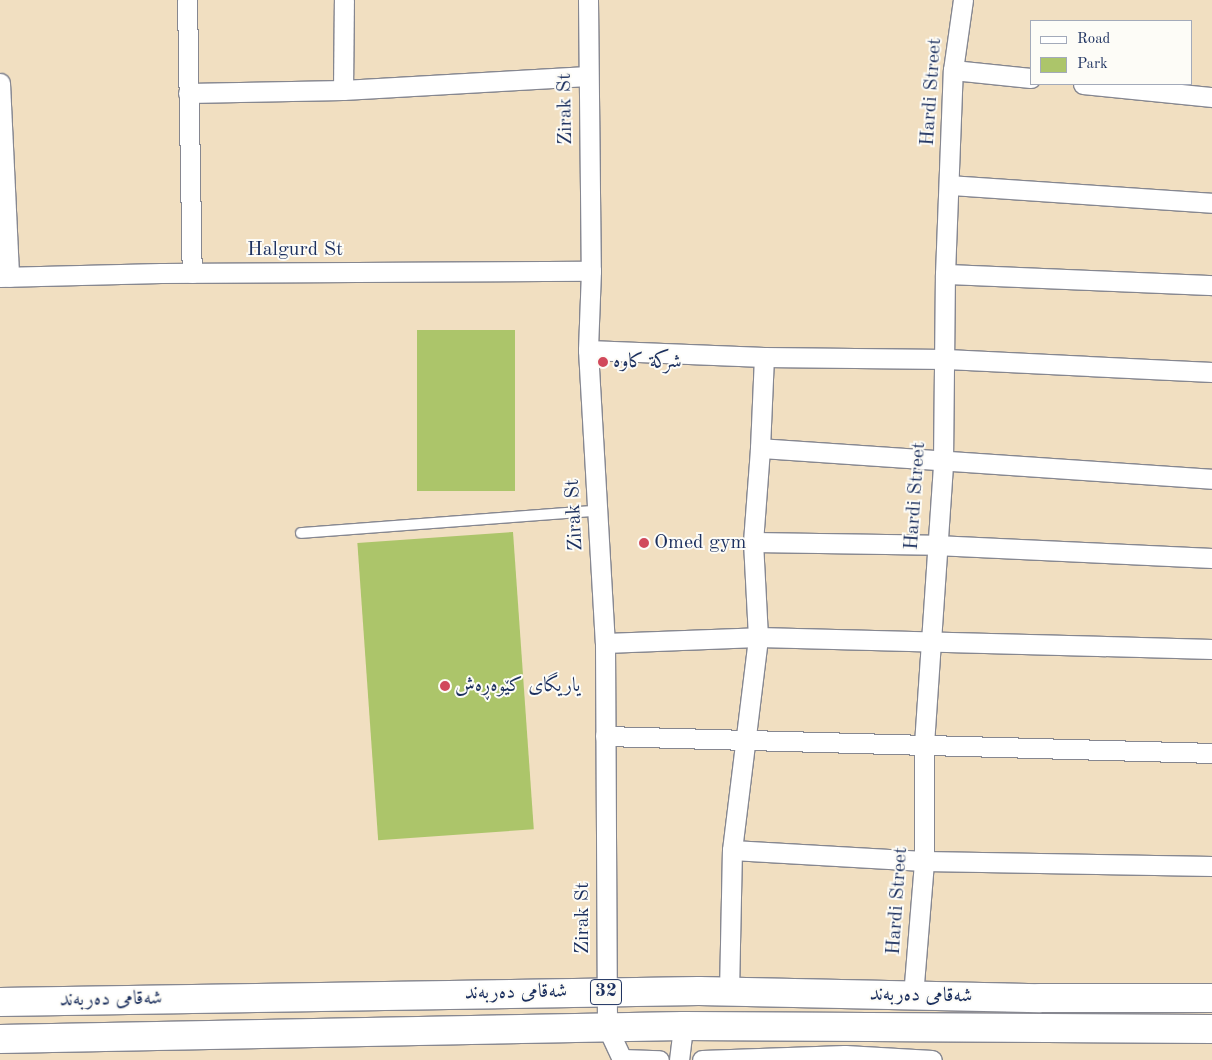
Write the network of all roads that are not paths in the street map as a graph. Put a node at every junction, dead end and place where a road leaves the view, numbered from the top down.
1 (187, 0) edge
2 (344, 0) edge
3 (588, 0) edge
4 (963, 0) edge
5 (953, 70) junction
6 (588, 76) junction
7 (1030, 78) edge
8 (0, 82) edge
9 (1093, 85) edge
10 (342, 90) junction
11 (188, 93) junction
12 (0, 96) edge
13 (1212, 97) edge
14 (950, 185) junction
15 (1212, 203) edge
16 (591, 271) junction
17 (192, 273) junction
18 (945, 274) junction
19 (4, 277) edge
20 (1212, 285) edge
21 (588, 350) junction
22 (764, 357) junction
23 (946, 359) junction
24 (1212, 372) edge
25 (760, 448) junction
26 (942, 462) junction
27 (1212, 479) edge
28 (598, 511) junction
29 (301, 534) dead end
30 (753, 542) junction
31 (936, 545) junction
32 (1212, 558) edge
33 (758, 638) junction
34 (929, 640) junction
35 (605, 643) junction
36 (1212, 649) edge
37 (605, 736) junction
38 (746, 738) junction
39 (924, 744) junction
40 (1212, 753) edge
41 (732, 850) junction
42 (924, 861) junction
43 (1212, 866) edge
44 (606, 992) junction
45 (729, 992) junction
46 (913, 996) junction
47 (1212, 998) edge
48 (0, 1002) edge
49 (683, 1026) junction
50 (607, 1027) junction
51 (1212, 1029) edge
52 (0, 1039) edge
53 (874, 1058) edge
54 (658, 1060) edge
55 (679, 1060) edge
56 (702, 1060) edge
57 (932, 1060) edge

1 - 11 street
2 - 10 street
3 - 6 street, Zirak St
4 - 5 street, Hardi Street
5 - 7 street
5 - 14 street, Hardi Street
6 - 10 street
6 - 16 street, Zirak St
8 - 12 street
9 - 13 street
10 - 11 street
11 - 17 street
12 - 19 street
14 - 15 street
14 - 18 street, Hardi Street
16 - 17 street, Halgurd St
16 - 21 street, Zirak St
17 - 19 street, Halgurd St
18 - 20 street
18 - 23 street, Hardi Street
21 - 22 street
21 - 28 street, Zirak St
22 - 23 street
22 - 25 street
23 - 24 street
23 - 26 street, Hardi Street
25 - 26 street
25 - 30 street
26 - 27 street
26 - 31 street, Hardi Street
28 - 29 lane
28 - 35 street, Zirak St
30 - 31 street
30 - 33 street
31 - 32 street
31 - 34 street, Hardi Street
33 - 34 street
33 - 35 street
33 - 38 street
34 - 36 street
34 - 39 street, Hardi Street
35 - 37 street, Zirak St
37 - 38 street
37 - 44 street, Zirak St
38 - 39 street
38 - 41 street
39 - 40 street
39 - 42 street, Hardi Street
41 - 42 street
41 - 45 street
42 - 43 street
42 - 46 street, Hardi Street
44 - 45 highway, شەقامی دەربەند / 32
44 - 48 highway, شەقامی دەربەند / 32
44 - 50 street, Zirak St
45 - 46 highway, شەقامی دەربەند / 32
46 - 47 highway, شەقامی دەربەند / 32
49 - 50 highway, شەقامی دەربەند / 32
49 - 51 highway, شەقامی دەربەند / 32
49 - 55 street
50 - 52 highway, شەقامی دەربەند / 32
50 - 54 street
53 - 56 street
53 - 57 street

